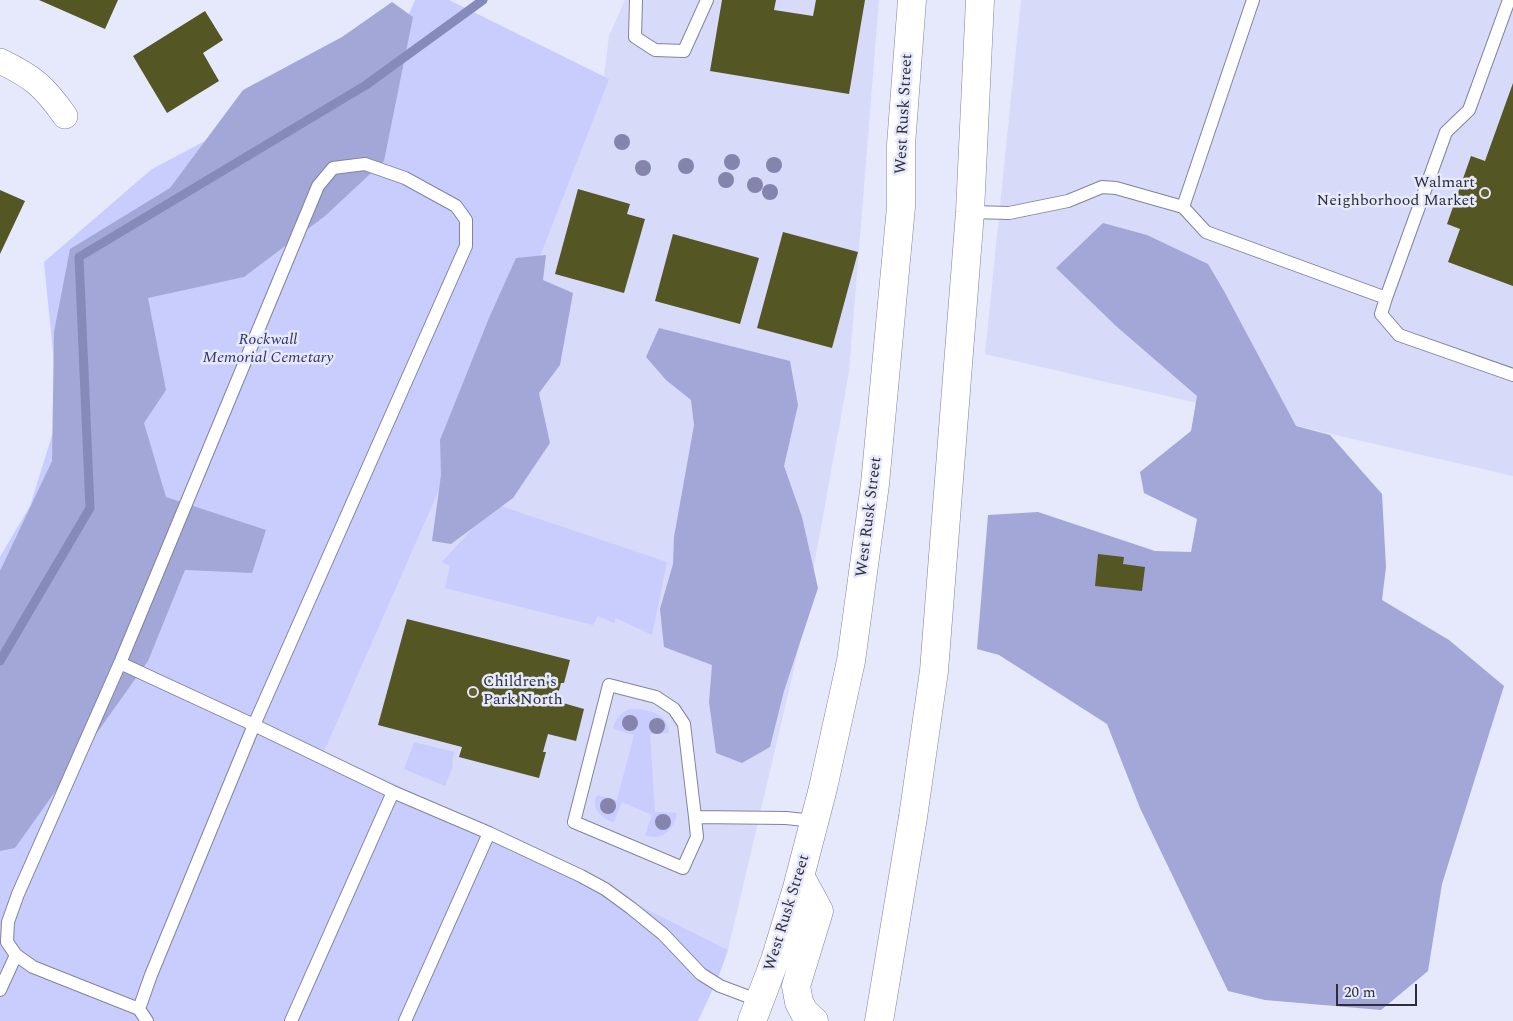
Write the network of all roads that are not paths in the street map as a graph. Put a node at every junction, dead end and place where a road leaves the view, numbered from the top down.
1 (636, 0) edge
2 (708, 0) edge
3 (912, 0) edge
4 (980, 0) edge
5 (1253, 0) edge
6 (1509, 0) edge
7 (0, 61) edge
8 (66, 116) dead end
9 (1183, 207) junction
10 (970, 212) junction
11 (1386, 298) junction
12 (1513, 375) edge
13 (120, 663) junction
14 (254, 725) junction
15 (393, 792) junction
16 (695, 817) junction
17 (814, 822) junction
18 (489, 833) junction
19 (800, 876) junction
20 (16, 956) junction
21 (0, 990) edge
22 (139, 1009) junction
23 (881, 1011) edge
24 (755, 1014) edge
25 (147, 1021) edge
26 (290, 1021) edge
27 (405, 1021) edge
28 (814, 1021) edge
29 (858, 1021) edge

1 - 2 lane
3 - 17 main road, West Rusk Street
4 - 10 main road
5 - 9 lane
6 - 11 lane
7 - 8 street
9 - 10 lane
9 - 11 lane
10 - 23 main road
11 - 12 lane
13 - 14 lane
13 - 14 lane
13 - 20 lane
14 - 15 lane
14 - 22 lane
15 - 18 lane
15 - 26 lane
16 - 16 lane
16 - 17 lane
17 - 19 main road, West Rusk Street
18 - 24 lane
18 - 27 lane
19 - 24 main road, West Rusk Street
19 - 28 main road
20 - 21 lane
20 - 22 lane
22 - 25 lane
23 - 29 main road

